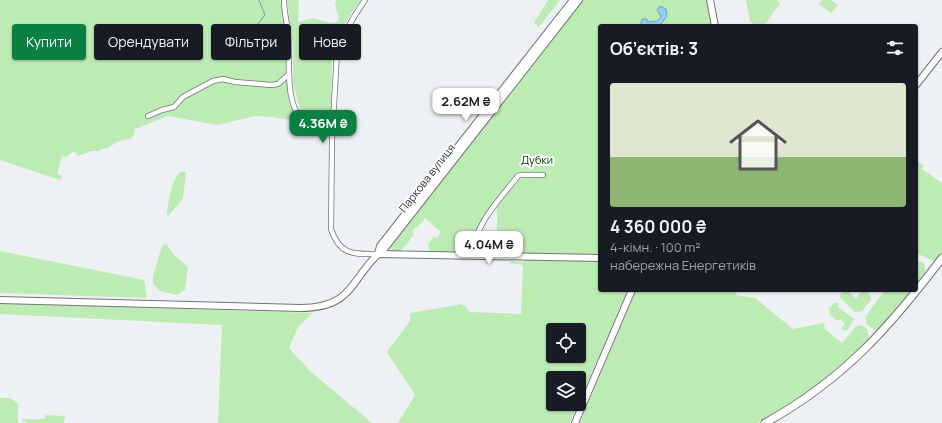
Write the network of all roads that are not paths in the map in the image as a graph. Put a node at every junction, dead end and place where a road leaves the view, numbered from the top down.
1 (284, 0) edge
2 (366, 0) edge
3 (573, 0) edge
4 (579, 0) edge
5 (710, 0) edge
6 (715, 24) edge
7 (942, 52) edge
8 (288, 75) junction
9 (918, 82) edge
10 (148, 116) dead end
11 (333, 127) junction
12 (543, 175) dead end
13 (378, 254) junction
14 (473, 255) junction
15 (598, 258) edge
16 (942, 258) edge
17 (918, 289) edge
18 (631, 292) edge
19 (916, 292) edge
20 (0, 300) edge
21 (575, 423) edge
22 (765, 423) edge

1 - 8 street
2 - 11 street
3 - 13 street, Паркова вулиця
4 - 13 street, Паркова вулиця
5 - 6 street
7 - 9 street
8 - 10 street
8 - 11 street
11 - 13 street
12 - 14 street
13 - 14 street
13 - 20 street
14 - 15 street
16 - 17 main road
18 - 21 street
19 - 22 main road

